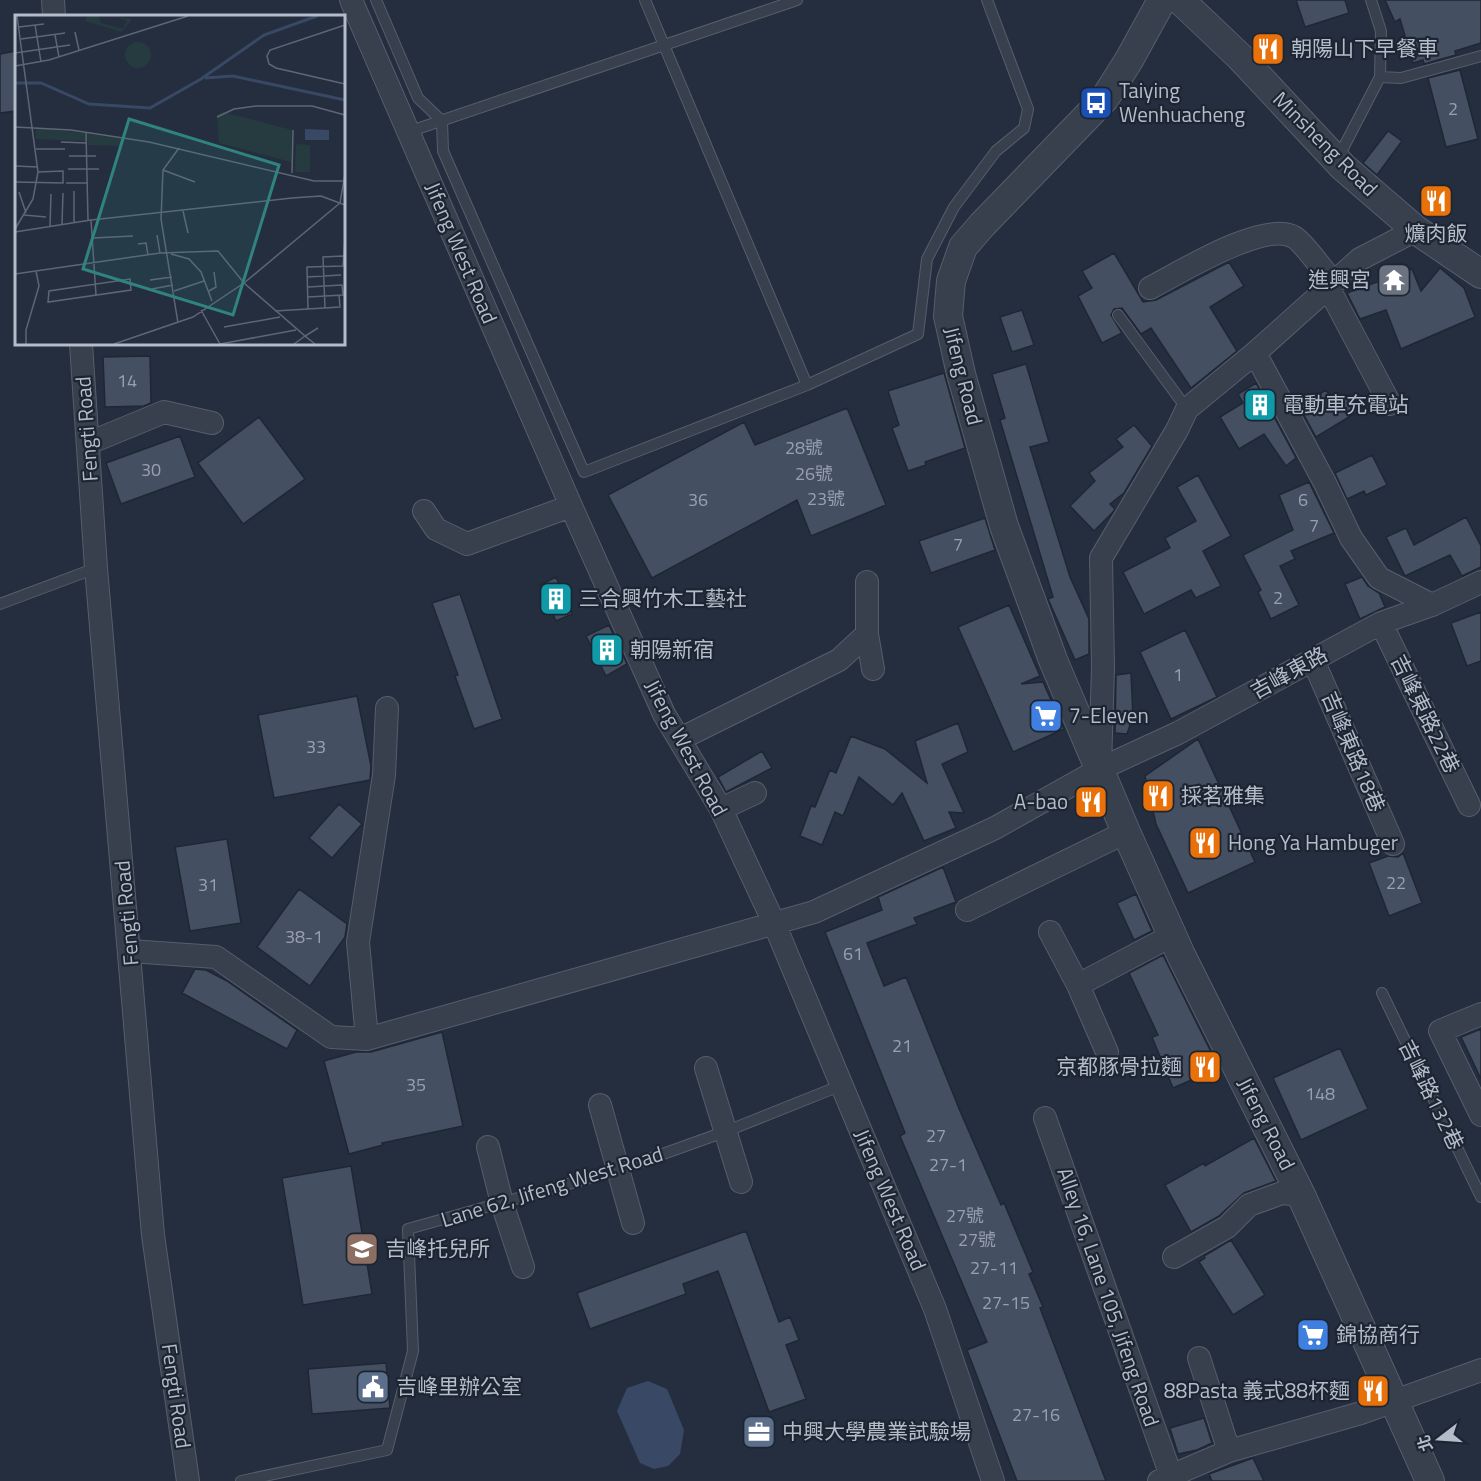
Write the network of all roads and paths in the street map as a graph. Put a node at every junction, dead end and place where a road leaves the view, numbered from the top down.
1 (53, 0) edge
2 (351, 0) edge
3 (376, 0) edge
4 (645, 0) edge
5 (797, 0) edge
6 (987, 0) edge
7 (1162, 0) edge
8 (1180, 0) edge
9 (1371, 0) edge
10 (54, 15) edge
11 (664, 45) junction
12 (1481, 56) edge
13 (1380, 77) junction
14 (442, 121) junction
15 (408, 132) junction
16 (1337, 161) junction
17 (1416, 230) junction
18 (1481, 274) edge
19 (1331, 286) junction
20 (1150, 288) dead end
21 (1118, 315) dead end
22 (81, 345) edge
23 (1255, 353) junction
24 (807, 385) junction
25 (1390, 404) dead end
26 (1187, 409) junction
27 (212, 423) dead end
28 (88, 443) junction
29 (571, 506) junction
30 (424, 512) dead end
31 (96, 568) junction
32 (867, 582) dead end
33 (1481, 582) edge
34 (0, 604) edge
35 (1432, 605) junction
36 (1381, 623) junction
37 (867, 634) junction
38 (1313, 660) junction
39 (873, 669) dead end
40 (387, 708) dead end
41 (680, 739) junction
42 (1100, 769) junction
43 (755, 793) dead end
44 (1469, 806) dead end
45 (721, 809) junction
46 (1126, 832) junction
47 (1393, 844) dead end
48 (967, 910) dead end
49 (774, 923) junction
50 (1050, 932) dead end
51 (1173, 935) junction
52 (130, 951) junction
53 (1078, 985) junction
54 (1382, 993) dead end
55 (1481, 1014) edge
56 (367, 1039) junction
57 (1107, 1052) dead end
58 (706, 1068) dead end
59 (842, 1085) junction
60 (600, 1105) dead end
61 (1481, 1115) edge
62 (1046, 1118) dead end
63 (727, 1131) junction
64 (488, 1147) dead end
65 (618, 1170) junction
66 (741, 1182) dead end
67 (1301, 1195) junction
68 (1481, 1197) edge
69 (501, 1203) junction
70 (633, 1223) dead end
71 (1174, 1257) dead end
72 (523, 1267) dead end
73 (1199, 1358) dead end
74 (1481, 1370) edge
75 (1393, 1402) junction
76 (1229, 1451) junction
77 (1165, 1478) edge
78 (188, 1481) edge
79 (241, 1481) edge
80 (993, 1481) edge
81 (1430, 1481) edge

1 - 10 street
2 - 15 street, Jifeng West Road
3 - 14 lane
4 - 11 lane
5 - 11 lane
6 - 24 lane
7 - 42 street, Jifeng Road
8 - 16 street, Minsheng Road
9 - 13 lane
11 - 14 lane
11 - 24 lane
12 - 13 lane
13 - 16 lane
14 - 15 lane
14 - 24 lane
15 - 29 street, Jifeng West Road
16 - 17 street, Minsheng Road
17 - 18 street, Minsheng Road
17 - 19 street, Jifeng Road
19 - 20 street
19 - 23 street, Jifeng Road
19 - 25 street
21 - 26 lane
22 - 28 street, Fengti Road
23 - 26 street, Jifeng Road
23 - 35 street
26 - 42 street, Jifeng Road
27 - 28 street
28 - 31 street, Fengti Road
29 - 30 street
29 - 41 street, Jifeng West Road
31 - 34 lane
31 - 52 street, Fengti Road
32 - 37 street
33 - 35 street, 吉峰東路
35 - 36 street, 吉峰東路
36 - 38 street, 吉峰東路
36 - 44 street, 吉峰東路22巷
37 - 39 street
37 - 41 street
38 - 42 street, 吉峰東路
38 - 47 street, 吉峰東路18巷
40 - 56 street
41 - 45 street, Jifeng West Road
42 - 46 street, Jifeng Road
42 - 49 street
43 - 45 street
45 - 49 street, Jifeng West Road
46 - 48 street
46 - 51 street, Jifeng Road
49 - 56 street
49 - 59 street, Jifeng West Road
50 - 53 street
51 - 53 street
51 - 67 street, Jifeng Road
52 - 56 street
52 - 78 street, Fengti Road
53 - 57 street
54 - 68 lane, 吉峰路132巷
55 - 61 street
58 - 63 street
59 - 63 lane, Lane 62, Jifeng West Road
59 - 80 street, Jifeng West Road
60 - 65 street
62 - 77 street, Alley 16, Lane 105, Jifeng Road
63 - 65 lane, Lane 62, Jifeng West Road
63 - 66 street
64 - 69 street
65 - 69 lane, Lane 62, Jifeng West Road
65 - 70 street
67 - 71 street
67 - 75 street, Jifeng Road
69 - 72 street
69 - 79 lane, Lane 62, Jifeng West Road
73 - 76 street
74 - 75 street
75 - 76 street
75 - 81 street, Jifeng Road
76 - 77 street

